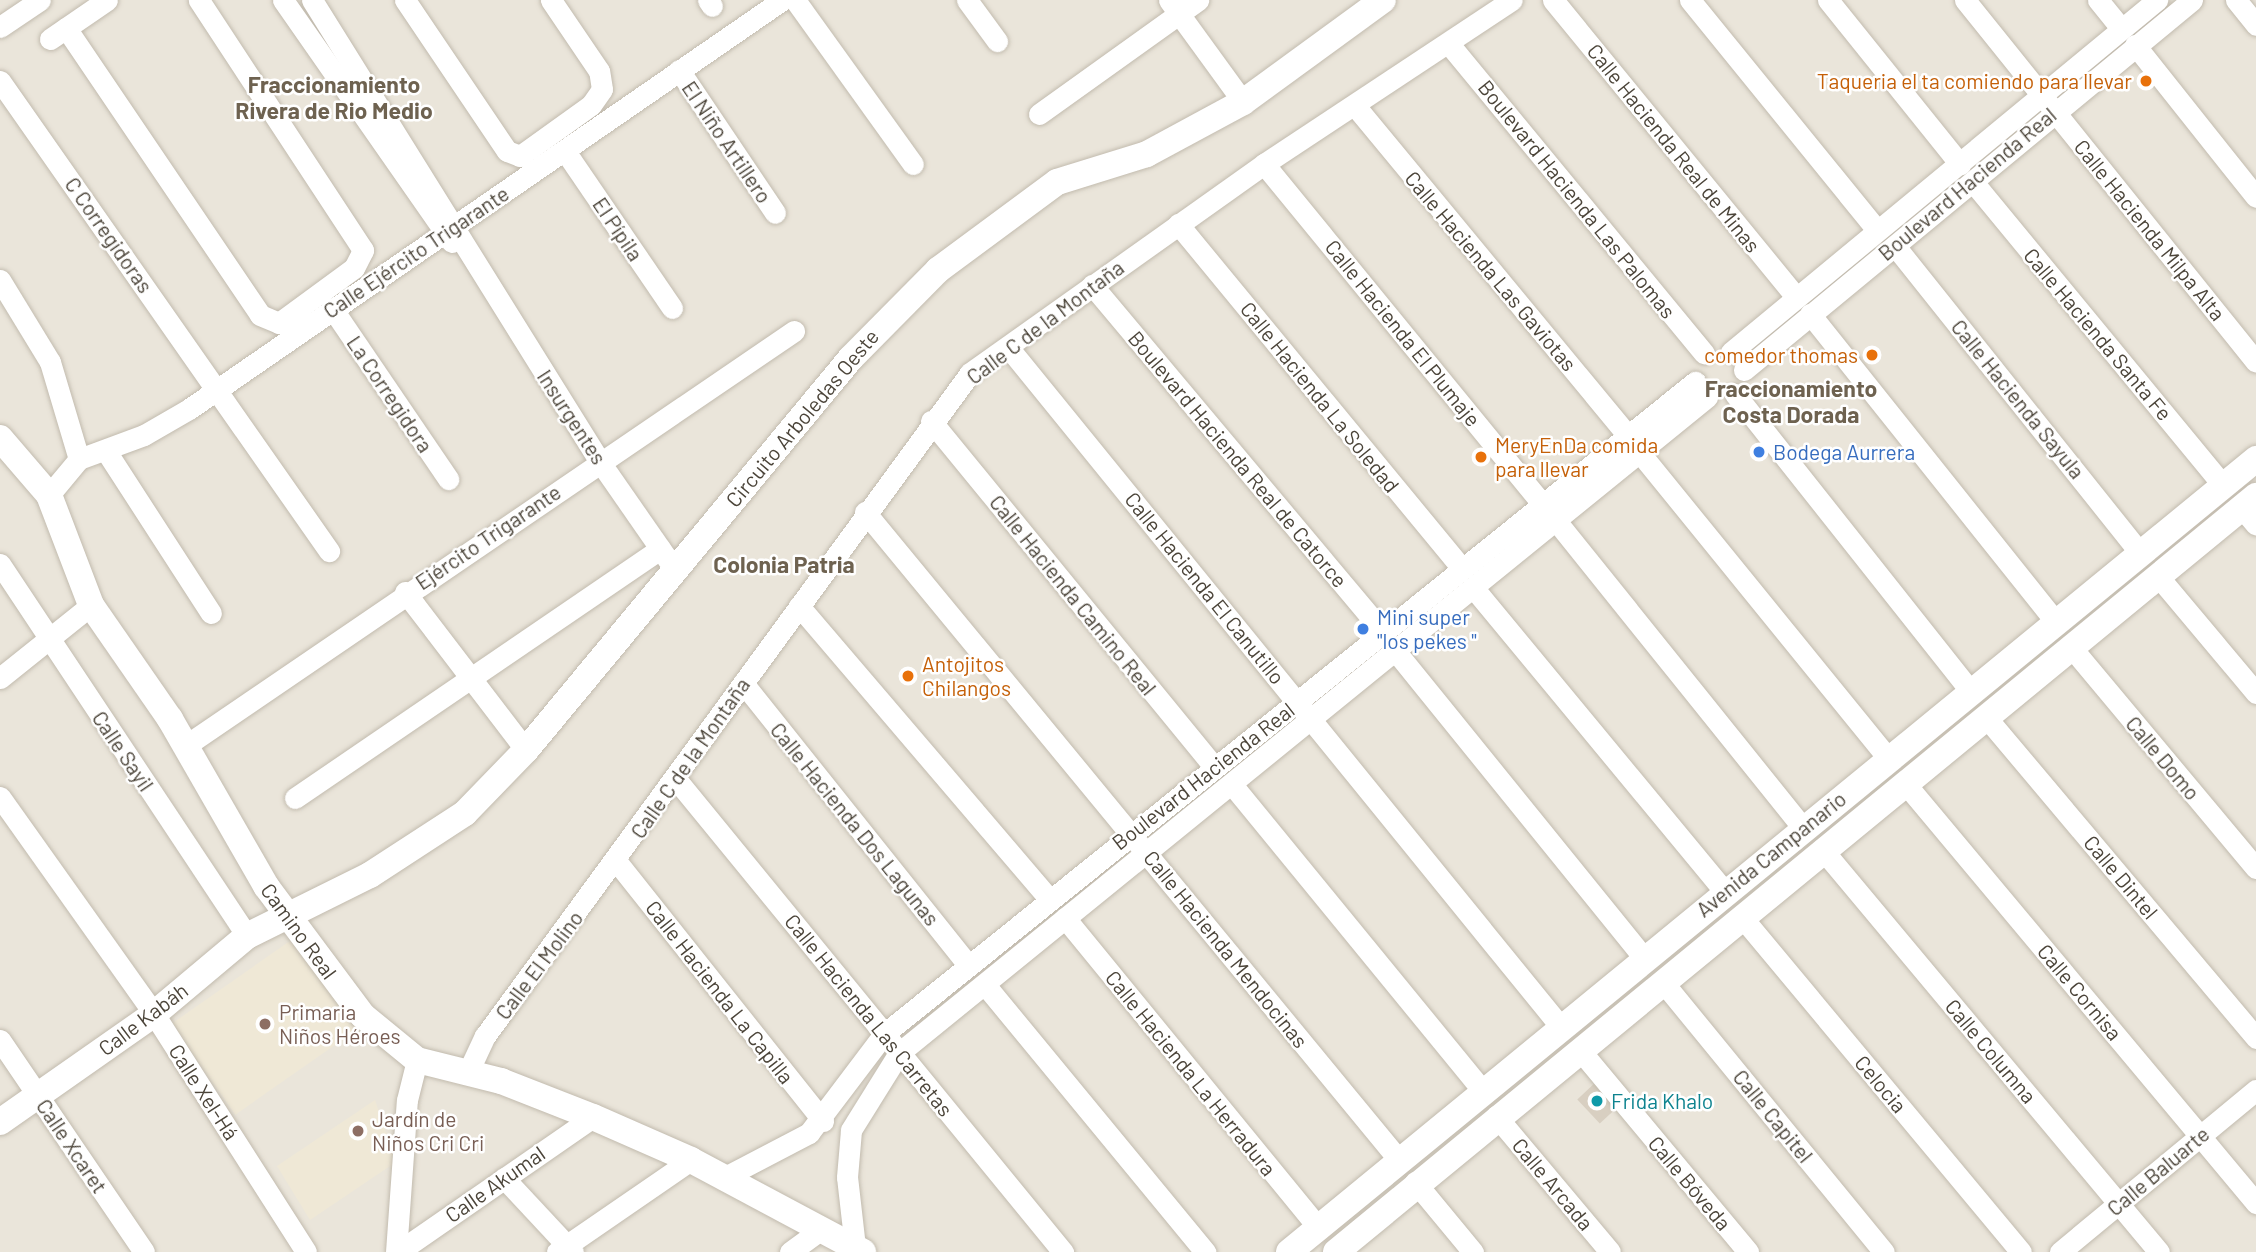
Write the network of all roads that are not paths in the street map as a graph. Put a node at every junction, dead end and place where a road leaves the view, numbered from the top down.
1 (40, 0) edge
2 (107, 0) edge
3 (199, 0) edge
4 (283, 0) edge
5 (312, 0) edge
6 (405, 0) edge
7 (551, 0) edge
8 (782, 0) edge
9 (795, 0) edge
10 (967, 0) edge
11 (1198, 0) edge
12 (1383, 0) edge
13 (1512, 0) edge
14 (1553, 0) edge
15 (1690, 0) edge
16 (1828, 0) edge
17 (1965, 0) edge
18 (2098, 0) edge
19 (2157, 0) edge
20 (2192, 0) edge
21 (2236, 0) edge
22 (1174, 7) edge
23 (2256, 25) edge
24 (0, 27) edge
25 (2121, 28) junction
26 (997, 41) dead end
27 (1450, 44) junction
28 (2135, 45) junction
29 (679, 70) junction
30 (0, 81) edge
31 (1243, 102) junction
32 (2048, 102) junction
33 (1356, 107) junction
34 (1039, 114) dead end
35 (565, 151) junction
36 (913, 164) dead end
37 (1264, 164) junction
38 (1966, 173) junction
39 (2256, 197) edge
40 (775, 213) dead end
41 (1178, 224) junction
42 (450, 229) junction
43 (1877, 230) junction
44 (1895, 246) junction
45 (0, 280) edge
46 (1092, 285) junction
47 (1795, 296) junction
48 (332, 308) junction
49 (672, 308) dead end
50 (1810, 314) junction
51 (794, 331) dead end
52 (1007, 347) junction
53 (1731, 352) junction
54 (1704, 353) junction
55 (2256, 362) edge
56 (1744, 370) junction
57 (218, 389) junction
58 (1701, 390) junction
59 (1735, 394) junction
60 (931, 422) junction
61 (1627, 435) junction
62 (0, 438) edge
63 (106, 451) junction
64 (1640, 453) junction
65 (79, 459) junction
66 (2256, 459) edge
67 (600, 462) junction
68 (448, 479) dead end
69 (2223, 485) junction
70 (48, 495) junction
71 (1541, 503) junction
72 (2251, 509) edge
73 (865, 512) junction
74 (1557, 522) junction
75 (329, 551) dead end
76 (2140, 553) junction
77 (668, 559) junction
78 (0, 564) edge
79 (1462, 569) junction
80 (2157, 576) junction
81 (1476, 590) junction
82 (405, 592) junction
83 (91, 605) junction
84 (799, 606) junction
85 (211, 613) dead end
86 (2055, 621) junction
87 (1383, 632) junction
88 (49, 641) junction
89 (2071, 647) junction
90 (1397, 653) junction
91 (0, 678) edge
92 (471, 680) junction
93 (743, 684) junction
94 (1970, 691) junction
95 (2256, 693) edge
96 (1298, 701) junction
97 (1985, 716) junction
98 (1315, 722) junction
99 (186, 746) junction
100 (526, 750) junction
101 (1888, 758) junction
102 (1215, 768) junction
103 (675, 778) junction
104 (1904, 782) junction
105 (1234, 788) junction
106 (0, 797) edge
107 (295, 798) dead end
108 (1804, 828) junction
109 (1130, 832) junction
110 (1822, 849) junction
111 (1147, 853) junction
112 (617, 862) junction
113 (2256, 868) edge
114 (1725, 892) junction
115 (1050, 900) junction
116 (285, 915) junction
117 (1741, 916) junction
118 (1065, 918) junction
119 (247, 936) junction
120 (1644, 958) junction
121 (968, 965) junction
122 (1662, 981) junction
123 (986, 986) junction
124 (154, 1014) junction
125 (1560, 1026) junction
126 (884, 1034) junction
127 (2256, 1038) edge
128 (0, 1040) edge
129 (1579, 1049) junction
130 (899, 1053) junction
131 (417, 1060) junction
132 (468, 1072) junction
133 (1482, 1090) junction
134 (2256, 1090) edge
135 (38, 1096) junction
136 (1496, 1116) junction
137 (593, 1117) junction
138 (822, 1121) junction
139 (0, 1122) edge
140 (2200, 1136) junction
141 (691, 1160) junction
142 (1399, 1160) junction
143 (725, 1177) junction
144 (504, 1178) junction
145 (1415, 1182) junction
146 (2256, 1203) edge
147 (2119, 1204) junction
148 (1318, 1227) junction
149 (822, 1229) junction
150 (565, 1250) edge
151 (859, 1250) edge
152 (1335, 1251) edge
153 (144, 1252) edge
154 (306, 1252) edge
155 (397, 1252) edge
156 (790, 1252) edge
157 (1063, 1252) edge
158 (1205, 1252) edge
159 (1289, 1252) edge
160 (1473, 1252) edge
161 (1610, 1252) edge
162 (1748, 1252) edge
163 (1884, 1252) edge
164 (2021, 1252) edge
165 (2060, 1252) edge
166 (2159, 1252) edge

1 - 24 street
2 - 3 street
4 - 42 street
5 - 42 street
6 - 7 street
8 - 29 street, Calle Ejército Trigarante
9 - 36 street
10 - 26 street
11 - 22 street
12 - 31 street, Circuito Arboledas Oeste
13 - 27 street, Calle C de la Montaña
14 - 47 street, Calle Hacienda Real de Minas
15 - 43 street
16 - 38 street, Calle Hacienda Santa Fe
17 - 32 street, Calle Hacienda Milpa Alta
18 - 25 street
19 - 25 street, Boulevard Hacienda Real
20 - 28 street, Boulevard Hacienda Real
21 - 23 street
22 - 31 street
22 - 34 street
25 - 32 street, Boulevard Hacienda Real
27 - 33 street, Calle C de la Montaña
27 - 54 street, Boulevard Hacienda Las Palomas
28 - 32 street, Boulevard Hacienda Real
28 - 39 street
29 - 35 street, Calle Ejército Trigarante
29 - 40 street, El Niño Artillero
30 - 57 street, C Corregidoras
31 - 77 street, Circuito Arboledas Oeste
32 - 38 street, Boulevard Hacienda Real
32 - 55 street, Calle Hacienda Milpa Alta
33 - 37 street, Calle C de la Montaña
33 - 61 street, Calle Hacienda Las Gaviotas
35 - 42 street, Calle Ejército Trigarante
35 - 49 street, El Pípila
37 - 41 street, Calle C de la Montaña
37 - 71 street, Calle Hacienda El Plumaje
38 - 43 street, Boulevard Hacienda Real
38 - 44 street, Boulevard Hacienda Real
38 - 69 street, Calle Hacienda Santa Fe
41 - 46 street, Calle C de la Montaña
41 - 79 street, Calle Hacienda La Soledad
42 - 48 street, Calle Ejército Trigarante
42 - 67 street, Insurgentes
43 - 47 street, Boulevard Hacienda Real
44 - 50 street, Boulevard Hacienda Real
44 - 76 street, Calle Hacienda Sayula
45 - 65 street
46 - 52 street, Calle C de la Montaña
46 - 87 street, Boulevard Hacienda Real de Catorce
47 - 53 street, Boulevard Hacienda Real
48 - 57 street, Calle Ejército Trigarante
48 - 68 street, La Corregidora
50 - 56 street, Boulevard Hacienda Real
50 - 86 street
51 - 67 street, Ejército Trigarante
52 - 60 street, Calle C de la Montaña
52 - 96 street, Calle Hacienda El Canutillo
53 - 54 street
53 - 56 street
54 - 58 street
56 - 59 street
57 - 63 street, Calle Ejército Trigarante
57 - 75 street, C Corregidoras
58 - 59 street
58 - 61 street, Boulevard Hacienda Real
58 - 64 street, Boulevard Hacienda Real
59 - 94 street
60 - 73 street, Calle C de la Montaña
60 - 102 street, Calle Hacienda Camino Real
61 - 71 street, Boulevard Hacienda Real
62 - 70 street, Camino Real
63 - 65 street, Calle Ejército Trigarante
63 - 85 street
64 - 74 street, Boulevard Hacienda Real
64 - 101 street
65 - 70 street
66 - 69 street, Avenida Campanario
67 - 77 street, Insurgentes
67 - 82 street, Ejército Trigarante
69 - 76 street, Avenida Campanario
70 - 83 street, Camino Real
71 - 79 street, Boulevard Hacienda Real
72 - 80 street, Avenida Campanario
73 - 84 street, Calle C de la Montaña
73 - 109 street, Calle Hacienda Mendocinas
74 - 81 street, Boulevard Hacienda Real
74 - 108 street
76 - 86 street, Avenida Campanario
77 - 92 street
77 - 100 street, Circuito Arboledas Oeste
78 - 88 street, Calle Sayil
79 - 87 street, Boulevard Hacienda Real
80 - 89 street, Avenida Campanario
80 - 95 street
81 - 90 street, Boulevard Hacienda Real
81 - 114 street
82 - 92 street
82 - 99 street, Ejército Trigarante
83 - 88 street
83 - 99 street, Camino Real
84 - 93 street, Calle C de la Montaña
84 - 115 street
86 - 94 street, Avenida Campanario
87 - 96 street, Boulevard Hacienda Real
88 - 91 street
88 - 119 street, Calle Sayil
89 - 97 street, Avenida Campanario
89 - 113 street, Calle Domo
90 - 98 street, Boulevard Hacienda Real
90 - 120 street
92 - 100 street
92 - 107 street
93 - 103 street, Calle C de la Montaña
93 - 121 street, Calle Hacienda Dos Lagunas
94 - 101 street, Avenida Campanario
96 - 98 street, Calle Hacienda El Canutillo
96 - 102 street, Boulevard Hacienda Real
97 - 104 street, Avenida Campanario
97 - 127 street, Calle Dintel
98 - 105 street, Boulevard Hacienda Real
98 - 125 street, Calle Hacienda El Canutillo
99 - 116 street, Camino Real
100 - 116 street, Circuito Arboledas Oeste
101 - 108 street, Avenida Campanario
102 - 109 street, Boulevard Hacienda Real
103 - 112 street, Calle C de la Montaña
103 - 126 street, Calle Hacienda Las Carretas
104 - 110 street, Avenida Campanario
104 - 140 street, Calle Cornisa
105 - 111 street, Boulevard Hacienda Real
105 - 133 street
106 - 124 street, Calle Xel-Há
108 - 114 street, Avenida Campanario
109 - 111 street, Calle Hacienda Mendocinas
109 - 115 street, Boulevard Hacienda Real
110 - 117 street, Avenida Campanario
110 - 147 street, Calle Columna
111 - 118 street, Boulevard Hacienda Real
111 - 142 street, Calle Hacienda Mendocinas
112 - 132 street, Calle El Molino
112 - 138 street, Calle Hacienda La Capilla
114 - 120 street, Avenida Campanario
115 - 121 street, Boulevard Hacienda Real
116 - 119 street, Calle Kabáh
116 - 131 street, Camino Real
117 - 122 street, Avenida Campanario
117 - 164 street, Celocia
118 - 123 street, Boulevard Hacienda Real
118 - 148 street, Calle Hacienda La Herradura
119 - 124 street, Calle Kabáh
120 - 125 street, Avenida Campanario
121 - 126 street, Boulevard Hacienda Real
122 - 129 street, Avenida Campanario
122 - 163 street, Calle Capitel
123 - 130 street, Boulevard Hacienda Real
123 - 158 street
124 - 135 street, Calle Kabáh
124 - 154 street, Calle Xel-Há
125 - 133 street, Avenida Campanario
126 - 130 street, Calle Hacienda Las Carretas
126 - 138 street, Boulevard Hacienda Real
128 - 135 street, Calle Xcaret
129 - 136 street, Avenida Campanario
129 - 162 street, Calle Bóveda
130 - 151 street, Boulevard Hacienda Real
130 - 157 street, Calle Hacienda Las Carretas
131 - 132 street, Camino Real
131 - 155 street
132 - 137 street, Camino Real
133 - 142 street, Avenida Campanario
134 - 140 street, Calle Baluarte
135 - 139 street, Calle Kabáh
135 - 153 street, Calle Xcaret
136 - 145 street, Avenida Campanario
136 - 161 street, Calle Arcada
137 - 141 street, Camino Real
137 - 144 street, Calle Akumal
138 - 143 street, Boulevard Hacienda Real
140 - 146 street, Calle Cornisa
140 - 147 street, Calle Baluarte
141 - 143 street, Camino Real
141 - 150 street
142 - 148 street, Avenida Campanario
143 - 149 street, Camino Real
144 - 150 street
144 - 155 street, Calle Akumal
145 - 152 street, Avenida Campanario
145 - 160 street
147 - 165 street, Calle Baluarte
147 - 166 street, Calle Columna
148 - 159 street, Avenida Campanario
149 - 151 street, Camino Real
149 - 156 street

